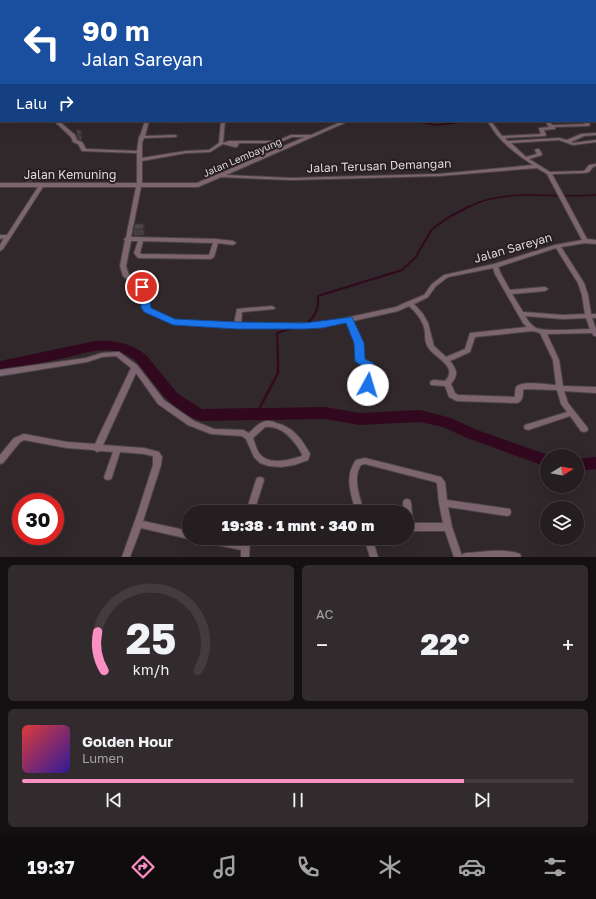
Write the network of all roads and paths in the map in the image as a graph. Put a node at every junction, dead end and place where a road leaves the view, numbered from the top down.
1 (57, 122) edge
2 (148, 122) edge
3 (223, 122) edge
4 (345, 122) edge
5 (490, 122) edge
6 (548, 122) edge
7 (587, 123) edge
8 (551, 126) junction
9 (596, 134) edge
10 (544, 135) junction
11 (174, 136) dead end
12 (314, 136) junction
13 (141, 137) junction
14 (501, 137) junction
15 (548, 140) junction
16 (596, 141) edge
17 (237, 142) dead end
18 (506, 142) junction
19 (566, 142) junction
20 (537, 150) dead end
21 (139, 152) junction
22 (526, 158) junction
23 (140, 160) junction
24 (596, 165) edge
25 (539, 166) junction
26 (549, 173) junction
27 (220, 176) junction
28 (0, 185) edge
29 (41, 185) junction
30 (139, 185) junction
31 (8, 236) junction
32 (0, 237) edge
33 (127, 239) junction
34 (141, 239) junction
35 (216, 240) junction
36 (585, 241) junction
37 (596, 242) edge
38 (233, 243) dead end
39 (557, 246) junction
40 (0, 249) edge
41 (495, 266) junction
42 (545, 289) dead end
43 (509, 292) junction
44 (409, 303) junction
45 (272, 308) dead end
46 (522, 314) junction
47 (588, 316) junction
48 (596, 316) edge
49 (349, 319) junction
50 (237, 326) junction
51 (533, 329) junction
52 (543, 332) junction
53 (595, 332) edge
54 (447, 360) junction
55 (135, 367) junction
56 (0, 373) edge
57 (434, 383) dead end
58 (447, 384) junction
59 (560, 389) junction
60 (596, 390) edge
61 (364, 400) dead end
62 (571, 413) junction
63 (528, 427) dead end
64 (584, 429) dead end
65 (249, 437) junction
66 (97, 449) junction
67 (117, 450) junction
68 (4, 453) edge
69 (0, 461) edge
70 (108, 477) dead end
71 (260, 480) dead end
72 (444, 503) junction
73 (252, 505) edge
74 (359, 505) edge
75 (507, 512) dead end
76 (138, 524) junction
77 (414, 527) edge
78 (448, 527) junction
79 (182, 533) edge
80 (246, 545) edge
81 (370, 545) edge
82 (126, 557) edge
83 (245, 557) edge
84 (374, 557) edge
85 (458, 557) edge
86 (466, 557) edge
87 (517, 557) edge

1 - 21 street
2 - 13 street
3 - 23 street
4 - 12 street, Jalan Lembayung
5 - 14 street
6 - 8 street
7 - 8 street
7 - 9 street
8 - 10 street
9 - 19 street
10 - 14 street
10 - 15 street
11 - 13 street
12 - 17 street
12 - 27 street, Jalan Lembayung
13 - 21 street
14 - 18 street
15 - 18 street
15 - 19 street
16 - 19 street
18 - 22 street
20 - 22 street
21 - 23 street
22 - 25 street
23 - 30 street
24 - 26 street
25 - 26 street
25 - 27 street, Jalan Terusan Demangan
26 - 36 street
27 - 30 street, Jalan Lembayung
28 - 29 street, Jalan Kemuning
29 - 30 street, Jalan Kemuning
29 - 31 street
30 - 33 street
31 - 32 street
31 - 40 street
33 - 34 street
33 - 50 street, Jalan Sareyan
34 - 35 street
34 - 35 street
35 - 38 street
36 - 37 street, Jalan Sareyan
36 - 39 street, Jalan Sareyan
39 - 41 street, Jalan Sareyan
39 - 47 street
41 - 43 street
41 - 44 street, Jalan Sareyan
42 - 43 street
43 - 46 street
44 - 49 street, Jalan Sareyan
44 - 54 street
45 - 50 street
46 - 47 street
46 - 51 street
47 - 48 street
47 - 53 street
49 - 50 street, Jalan Sareyan
49 - 61 street
51 - 52 street
51 - 54 street
52 - 53 street
52 - 59 street
54 - 58 street
55 - 56 street
55 - 65 street
55 - 66 street
57 - 58 street
58 - 59 street
59 - 60 street
59 - 62 street
62 - 63 street
62 - 64 street
65 - 65 street
66 - 67 street
66 - 68 street
67 - 70 street
67 - 76 street
68 - 69 street
71 - 73 street
72 - 74 street
72 - 75 street
72 - 78 street
76 - 79 street
76 - 82 street
77 - 78 street
78 - 85 street
80 - 83 street
81 - 84 street
86 - 87 street

